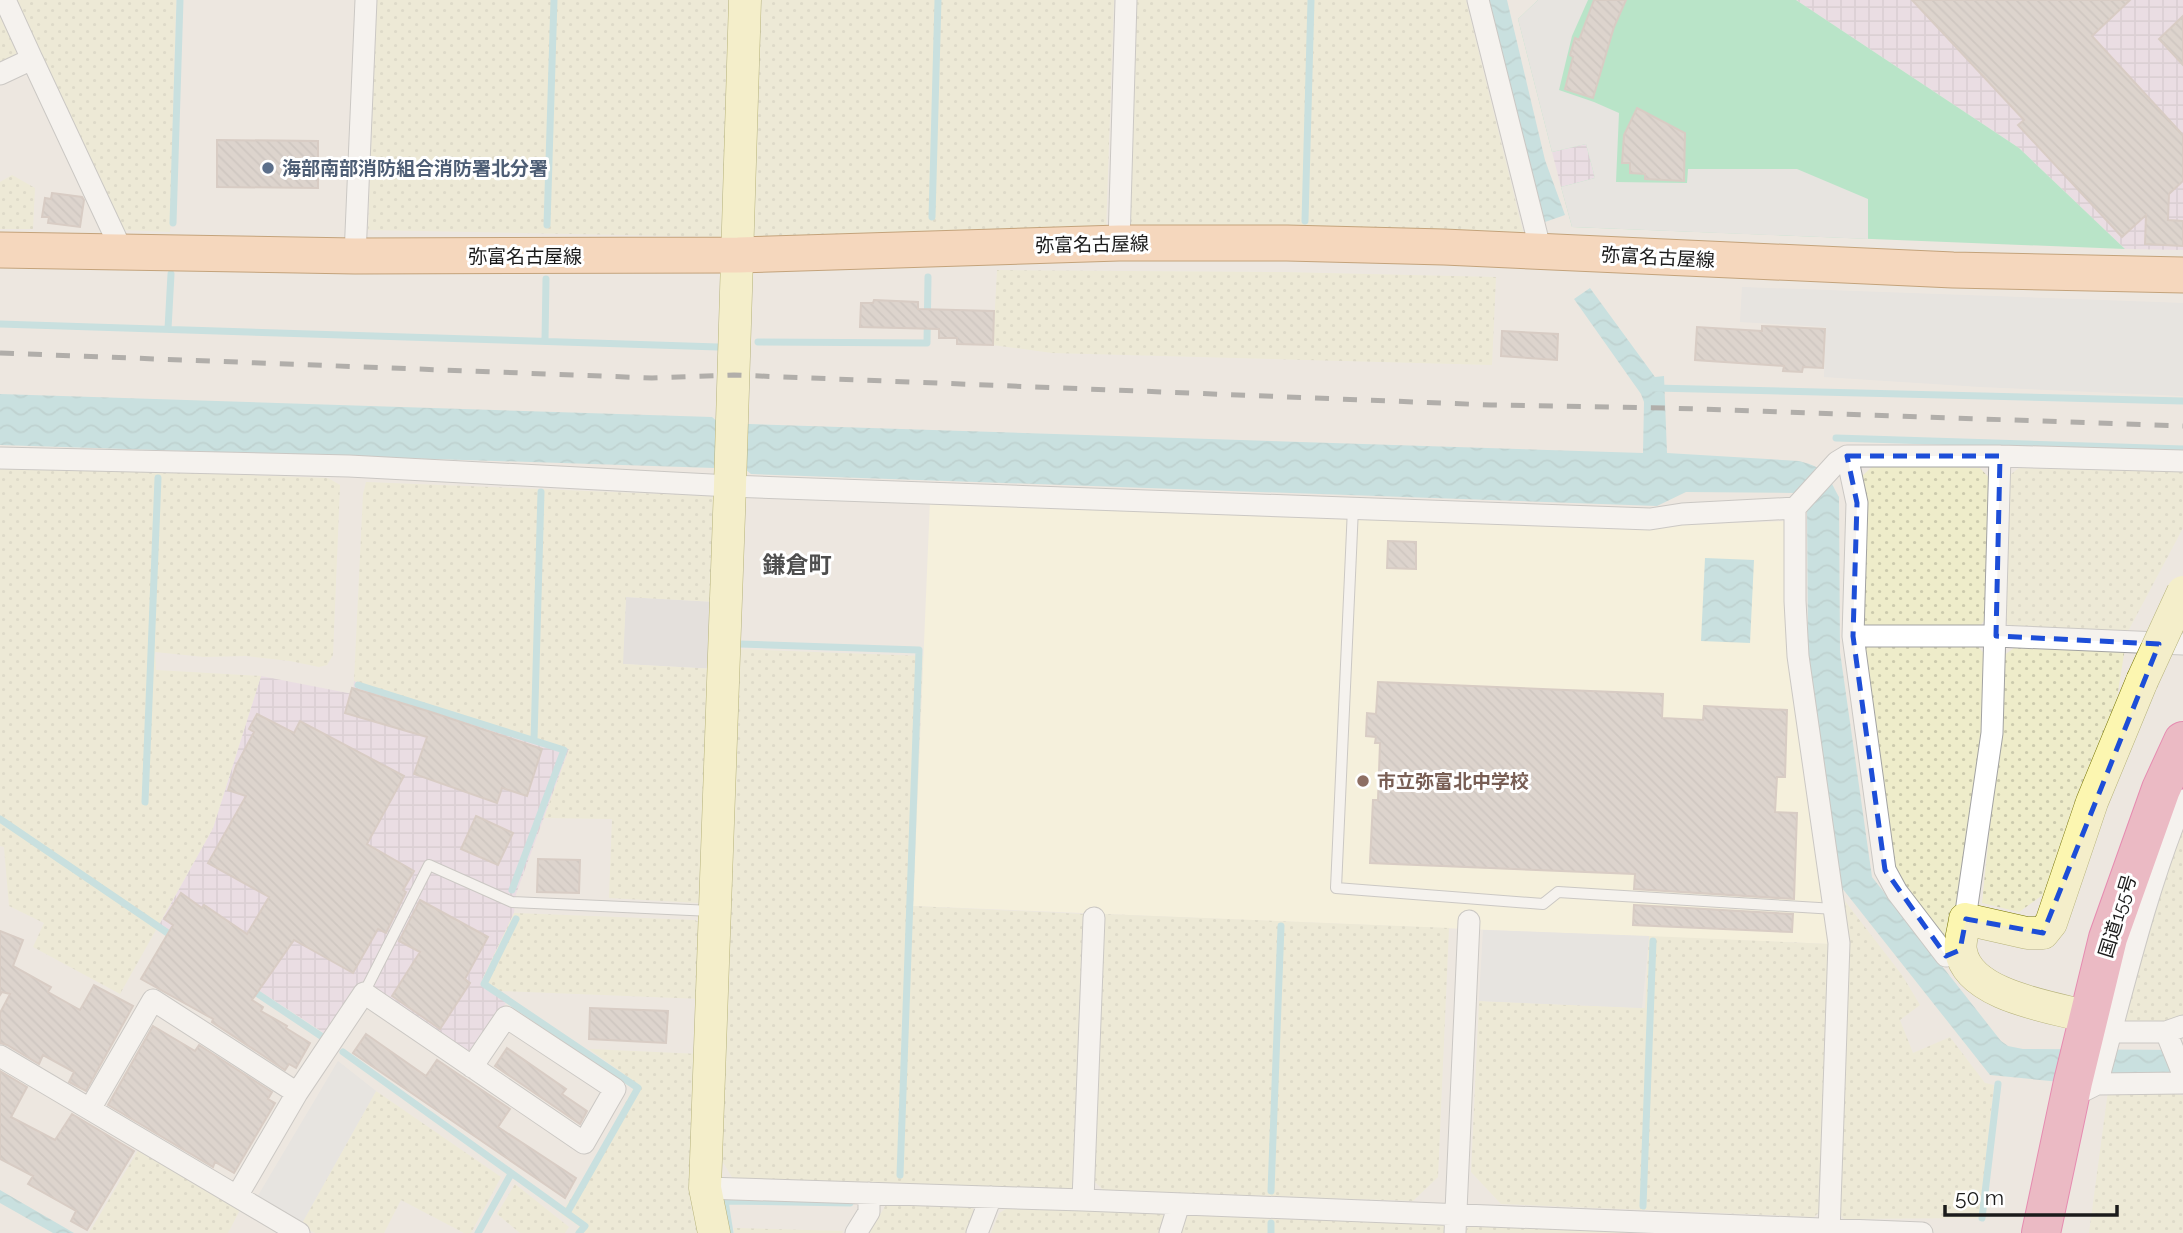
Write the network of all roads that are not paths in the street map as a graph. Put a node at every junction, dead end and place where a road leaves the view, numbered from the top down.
1 (5, 0) edge
2 (366, 0) edge
3 (745, 0) edge
4 (1126, 0) edge
5 (1478, 0) edge
6 (32, 59) junction
7 (0, 74) edge
8 (1119, 243) junction
9 (0, 250) edge
10 (122, 251) junction
11 (1541, 252) junction
12 (738, 255) junction
13 (355, 256) junction
14 (2183, 275) edge
15 (2000, 456) junction
16 (0, 458) edge
17 (2183, 461) edge
18 (1840, 462) junction
19 (731, 479) junction
20 (1796, 506) junction
21 (1353, 508) junction
22 (2183, 592) edge
23 (1853, 636) junction
24 (1996, 636) junction
25 (2183, 644) edge
26 (2183, 741) edge
27 (2172, 795) edge
28 (1470, 898) junction
29 (1835, 909) junction
30 (715, 911) junction
31 (1094, 918) dead end
32 (1965, 919) junction
33 (1469, 921) joint
34 (1960, 950) junction
35 (364, 993) junction
36 (2095, 1029) junction
37 (2174, 1029) edge
38 (0, 1056) edge
39 (472, 1067) junction
40 (2183, 1074) edge
41 (2183, 1083) edge
42 (2080, 1088) junction
43 (297, 1093) junction
44 (90, 1109) junction
45 (705, 1188) junction
46 (869, 1193) junction
47 (237, 1196) junction
48 (991, 1197) junction
49 (1083, 1200) junction
50 (1179, 1204) junction
51 (1455, 1224) edge
52 (1829, 1231) edge
53 (299, 1233) edge
54 (714, 1233) edge
55 (856, 1233) edge
56 (977, 1233) edge
57 (1170, 1233) edge
58 (1922, 1233) edge
59 (2041, 1233) edge
60 (2059, 1233) edge

1 - 6 street
2 - 13 street
3 - 12 street
4 - 8 street
5 - 11 street
6 - 7 street
6 - 10 street
8 - 11 main road, 弥富名古屋線
8 - 12 main road, 弥富名古屋線
9 - 10 main road, 弥富名古屋線
10 - 13 main road, 弥富名古屋線
11 - 14 main road, 弥富名古屋線
12 - 13 main road, 弥富名古屋線
12 - 19 street
15 - 17 street
15 - 18 street
15 - 24 street
16 - 19 street
18 - 20 street
18 - 23 street
19 - 21 street
19 - 30 street
20 - 21 street
20 - 29 street
21 - 28 lane
22 - 32 street, bridge
23 - 24 street
23 - 34 street
24 - 25 street
24 - 32 street
26 - 27 highway, 国道155号
27 - 36 highway, 国道155号
28 - 29 lane
28 - 33 lane
29 - 52 street
30 - 35 lane
30 - 45 street
31 - 49 street
32 - 34 street
33 - 51 street
34 - 36 street
35 - 39 street
35 - 43 street
36 - 37 street
36 - 42 highway, 国道155号
37 - 40 street
38 - 44 street
39 - 39 street
41 - 42 street
42 - 59 highway, 国道155号
42 - 60 highway, 国道155号
43 - 44 street
43 - 47 street
44 - 47 street
45 - 46 street
45 - 54 street
46 - 48 street
46 - 55 street
47 - 53 street
48 - 49 street
48 - 56 street
49 - 50 street
50 - 51 street
50 - 57 street
51 - 52 street
52 - 58 street

